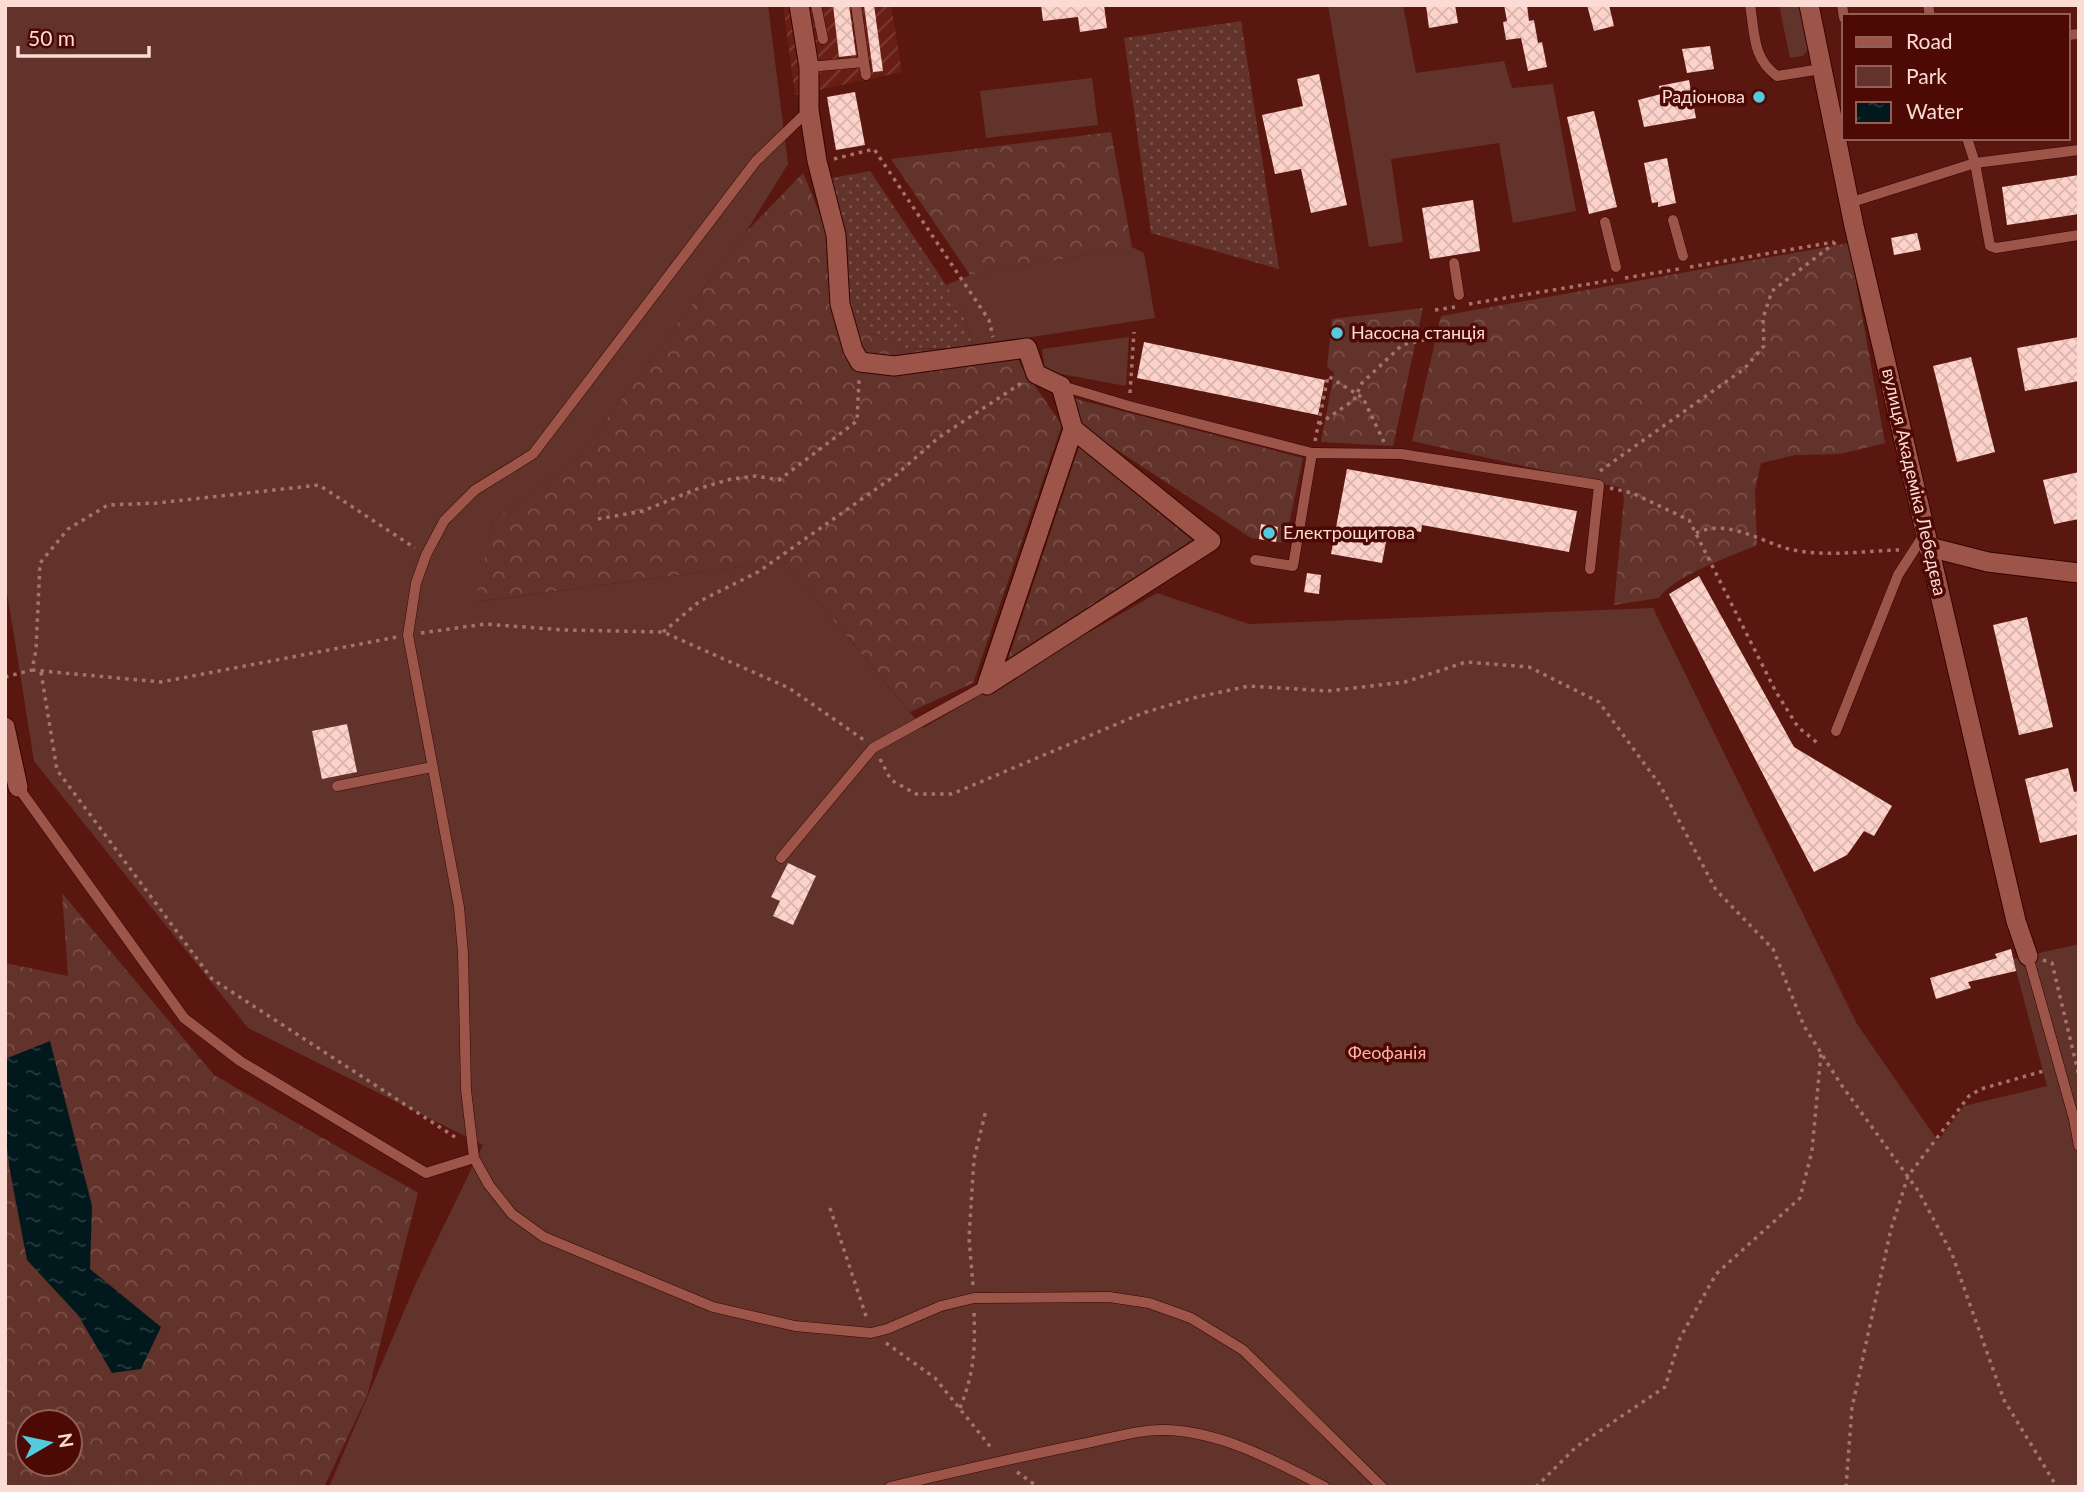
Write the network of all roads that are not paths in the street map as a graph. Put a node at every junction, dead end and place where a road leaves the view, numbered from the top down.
1 (799, 5) edge
2 (816, 5) edge
3 (856, 5) edge
4 (1750, 5) edge
5 (1809, 5) edge
6 (822, 39) dead end
7 (864, 62) junction
8 (809, 67) junction
9 (1821, 69) junction
10 (866, 75) dead end
11 (809, 110) junction
12 (1968, 140) edge
13 (2079, 150) edge
14 (1975, 163) junction
15 (1849, 203) junction
16 (1673, 219) dead end
17 (1605, 222) dead end
18 (2079, 235) edge
19 (1683, 256) dead end
20 (1454, 263) dead end
21 (1616, 267) dead end
22 (1459, 295) dead end
23 (1061, 386) junction
24 (1073, 429) junction
25 (1312, 453) junction
26 (1927, 540) junction
27 (1255, 560) dead end
28 (1590, 569) dead end
29 (2079, 573) edge
30 (987, 684) junction
31 (5, 727) edge
32 (1836, 731) dead end
33 (432, 767) junction
34 (337, 786) dead end
35 (18, 787) joint
36 (781, 858) dead end
37 (2028, 956) joint
38 (2079, 1146) edge
39 (473, 1153) junction
40 (890, 1487) edge
41 (1325, 1487) edge
42 (1382, 1487) edge

1 - 8 street
2 - 6 lane
3 - 7 lane
4 - 9 lane
5 - 9 street, вулиця Академіка Лебедєва
7 - 8 lane
7 - 10 lane
8 - 11 street
9 - 15 street, вулиця Академіка Лебедєва
11 - 23 street
11 - 33 lane
12 - 14 lane
13 - 14 lane
14 - 15 lane
14 - 18 lane
15 - 26 street, вулиця Академіка Лебедєва
16 - 19 lane
17 - 21 lane
20 - 22 lane
23 - 24 street
23 - 25 lane
24 - 30 street
24 - 30 street
25 - 27 lane
25 - 28 lane
26 - 29 street
26 - 32 lane
26 - 37 street, вулиця Академіка Лебедєва
30 - 36 lane
31 - 35 street
33 - 34 lane
33 - 39 lane
35 - 39 lane
37 - 38 lane
39 - 42 lane
40 - 41 lane

